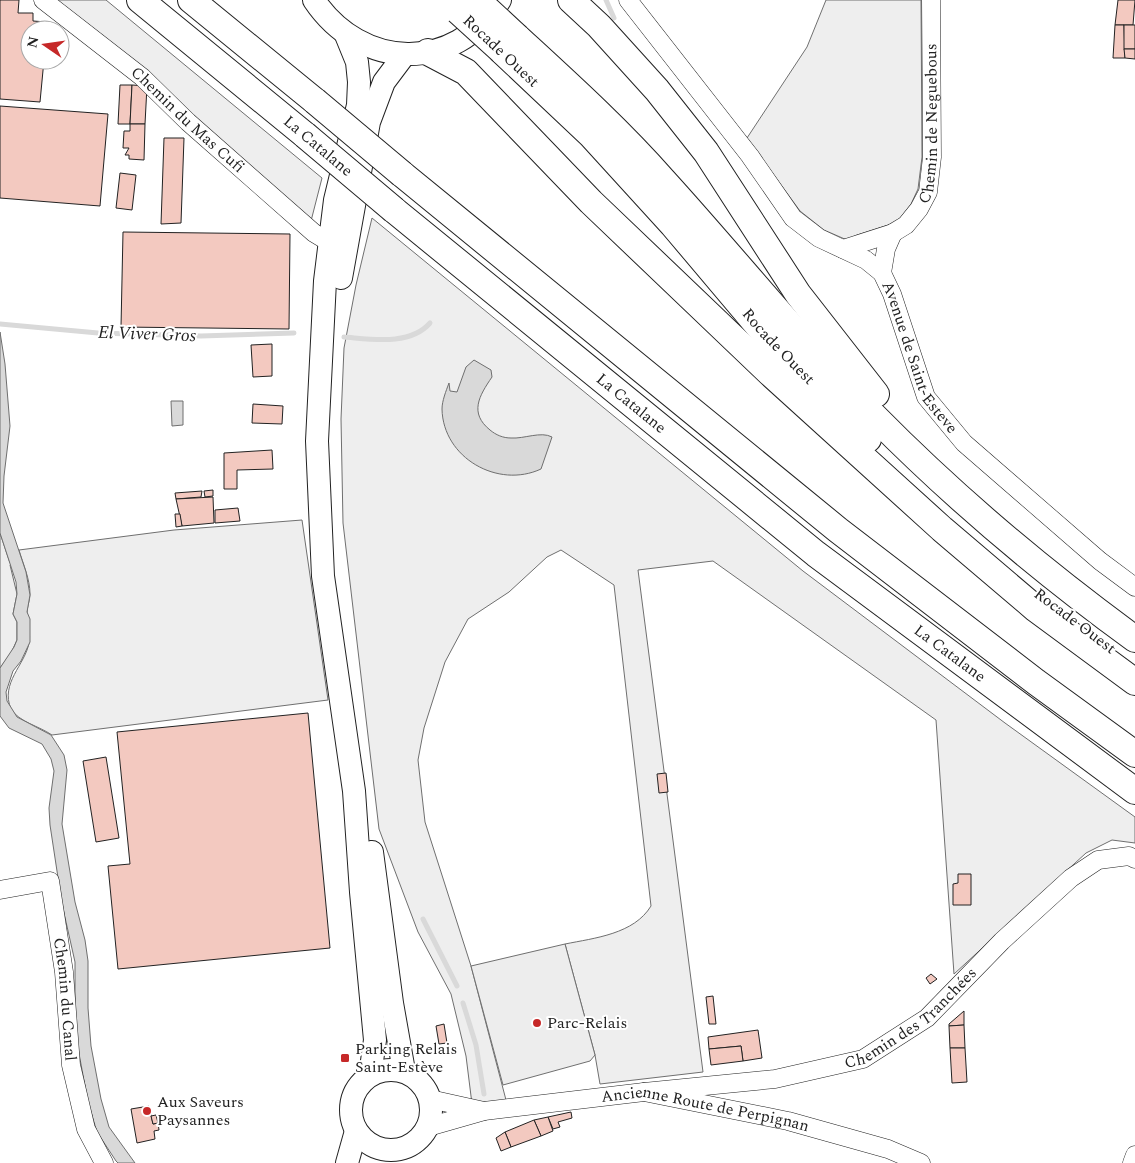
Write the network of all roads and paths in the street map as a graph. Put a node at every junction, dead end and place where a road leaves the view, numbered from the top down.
1 (43, 0) edge
2 (140, 0) edge
3 (191, 0) edge
4 (314, 0) edge
5 (500, 0) edge
6 (570, 0) edge
7 (628, 0) edge
8 (931, 0) edge
9 (460, 4) edge
10 (346, 35) junction
11 (510, 44) junction
12 (417, 53) junction
13 (893, 233) junction
14 (329, 242) junction
15 (843, 249) junction
16 (882, 273) junction
17 (1135, 587) edge
18 (1088, 604) junction
19 (1135, 639) edge
20 (1135, 666) edge
21 (1135, 682) edge
22 (1135, 754) edge
23 (1135, 791) edge
24 (1135, 859) edge
25 (0, 890) edge
26 (404, 1071) junction
27 (370, 1075) junction
28 (644, 1092) junction
29 (430, 1100) junction
30 (484, 1111) junction
31 (428, 1127) junction
32 (356, 1131) junction
33 (1135, 1155) edge
34 (378, 1156) edge
35 (104, 1163) edge
36 (348, 1163) edge
37 (921, 1163) edge
38 (1132, 1163) edge

1 - 14 street, Chemin du Mas Cufi
2 - 23 highway, La Catalane, bridge
3 - 22 highway, La Catalane, bridge
4 - 10 main road
5 - 12 main road
6 - 18 highway
7 - 15 street, Avenue de Saint-Esteve
8 - 13 street, Chemin de Neguebous
9 - 11 highway, Rocade Ouest, bridge
10 - 12 main road
10 - 14 main road
11 - 18 highway, Rocade Ouest
11 - 20 highway, Rocade Ouest
12 - 21 highway
12 - 26 main road
13 - 15 street
13 - 16 street
14 - 27 main road
15 - 16 street, Avenue de Saint-Esteve
16 - 17 street, Avenue de Saint-Esteve
18 - 19 highway, Rocade Ouest
24 - 28 street, Chemin des Tranchées
25 - 35 street, Chemin du Canal
26 - 27 main road
26 - 29 main road
27 - 32 main road
28 - 30 street, Ancienne Route de Perpignan
28 - 37 street, Ancienne Route de Perpignan
29 - 30 street, Ancienne Route de Perpignan
29 - 31 main road
30 - 31 street, Ancienne Route de Perpignan
31 - 34 main road
32 - 34 main road
32 - 36 main road
33 - 38 street

